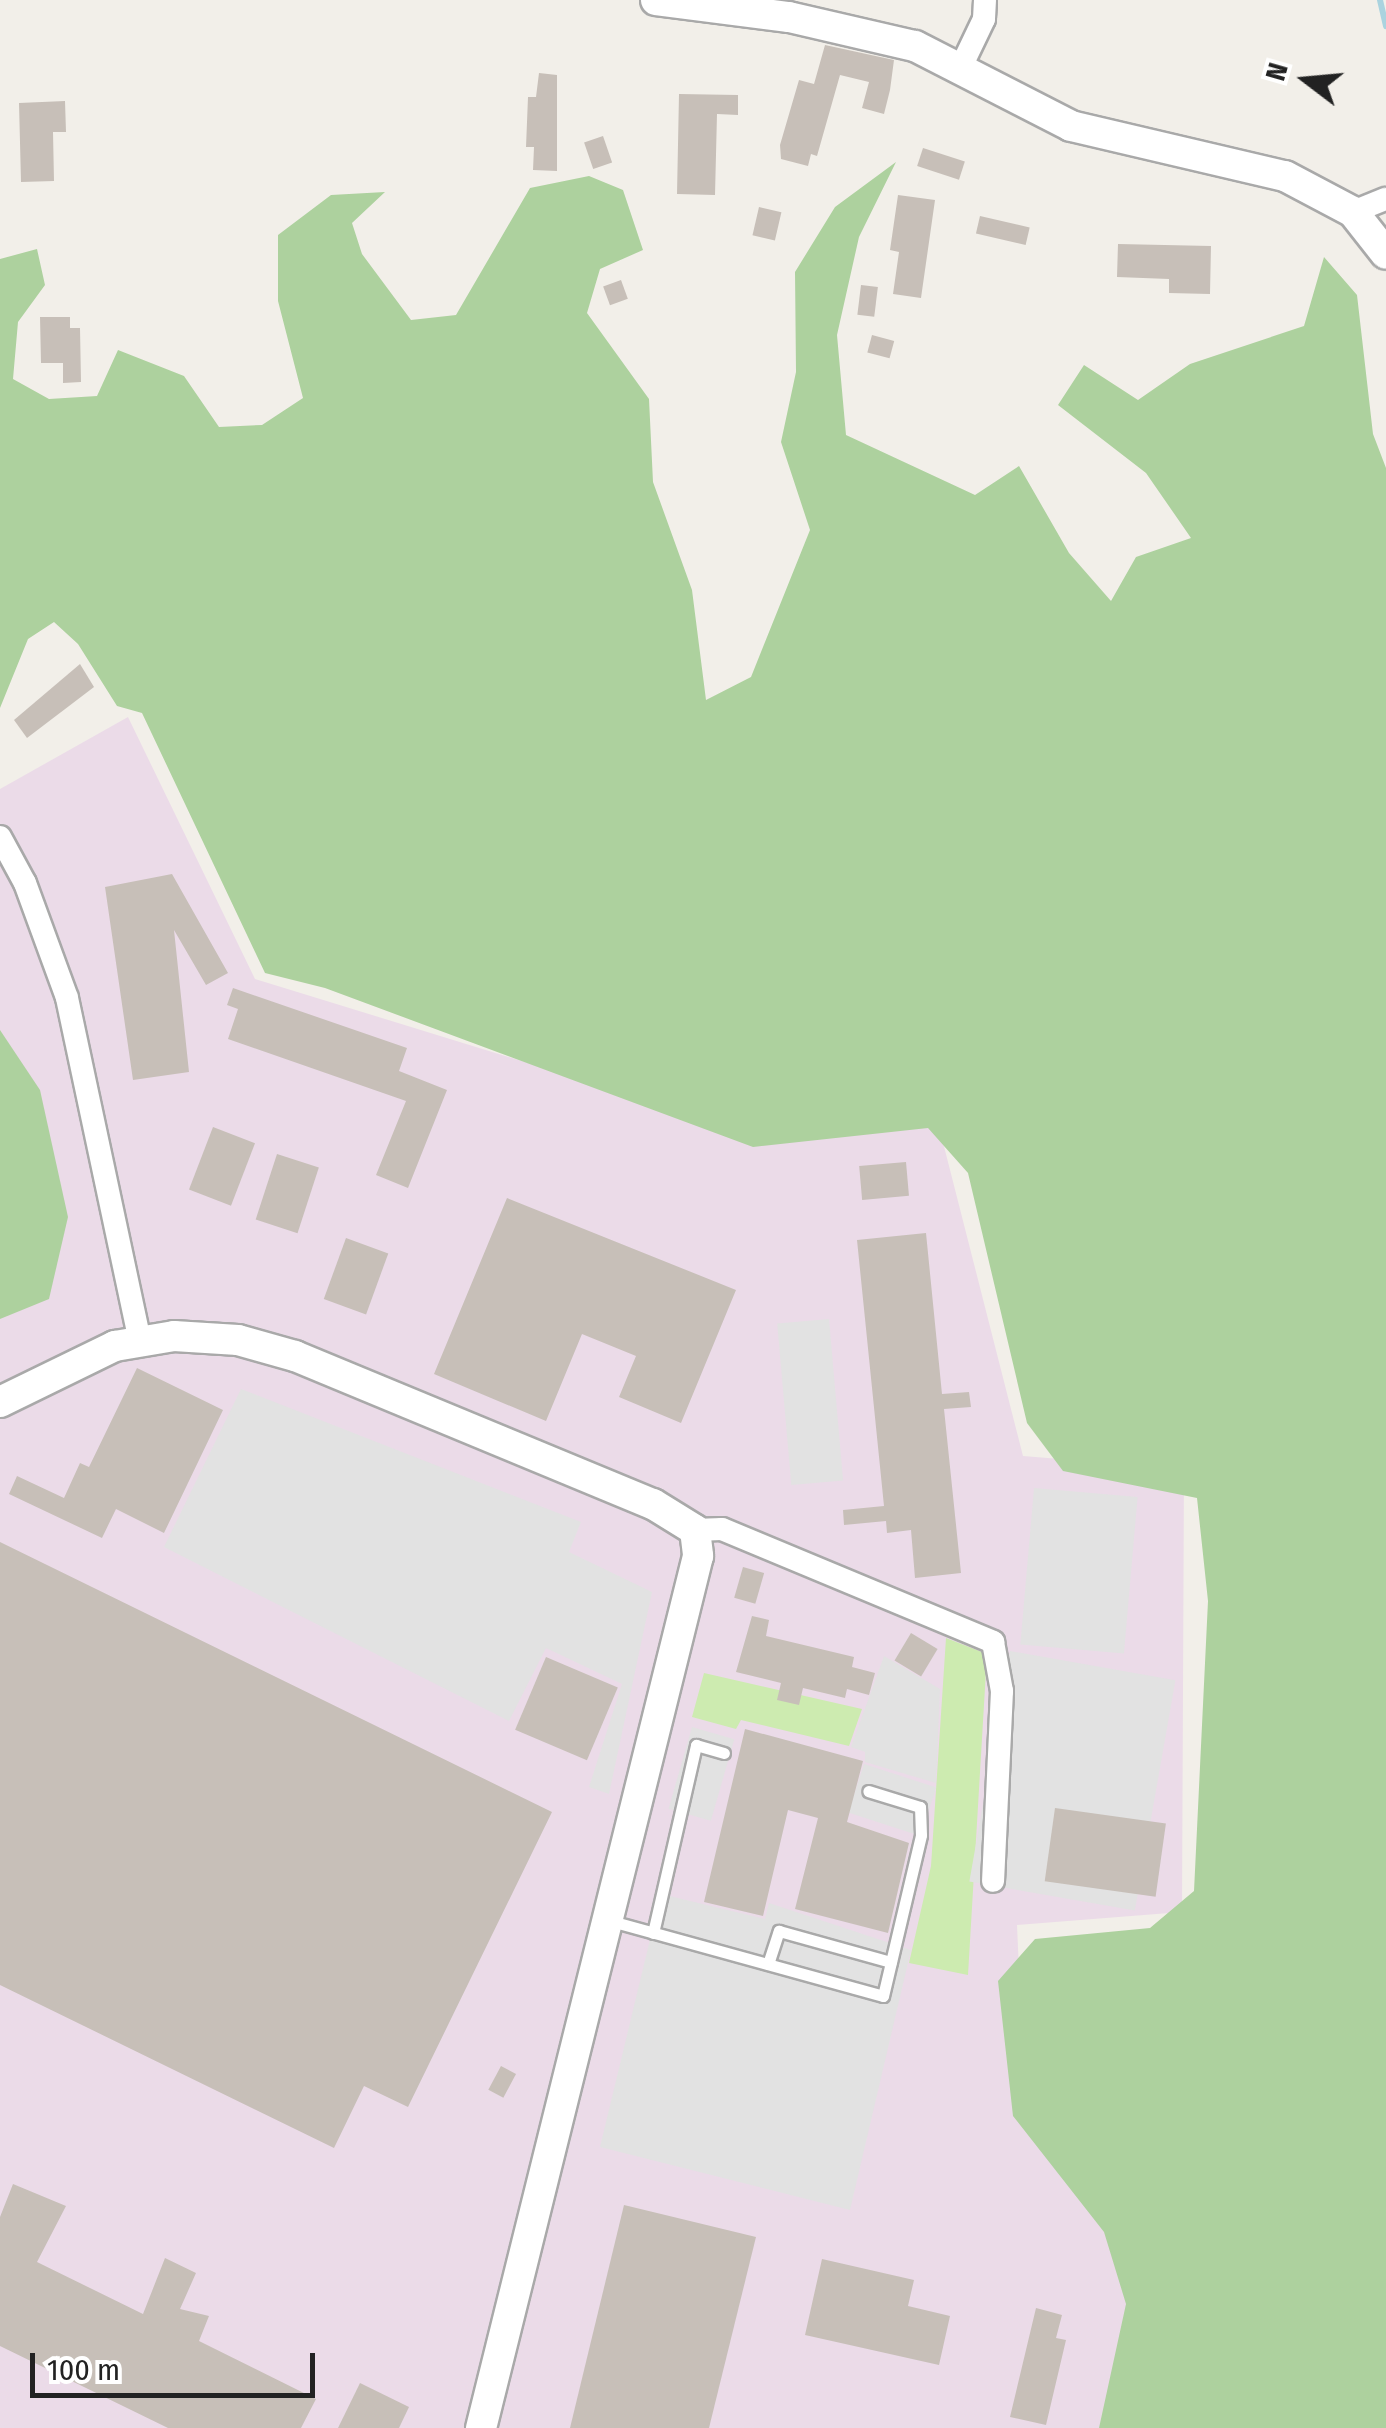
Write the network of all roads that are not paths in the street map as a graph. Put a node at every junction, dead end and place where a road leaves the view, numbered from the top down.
1 (656, 0) edge
2 (985, 0) edge
3 (962, 68) junction
4 (1386, 198) edge
5 (1353, 212) junction
6 (1386, 254) edge
7 (0, 838) edge
8 (140, 1340) junction
9 (0, 1402) edge
10 (695, 1530) junction
11 (724, 1753) dead end
12 (868, 1792) dead end
13 (992, 1881) dead end
14 (607, 1920) junction
15 (653, 1933) junction
16 (891, 1962) junction
17 (768, 1964) junction
18 (482, 2428) edge

1 - 3 street
2 - 3 street
3 - 5 street
4 - 5 street
5 - 6 street
7 - 8 street
8 - 9 street
8 - 10 street
10 - 13 street
10 - 14 street
11 - 15 lane
12 - 16 lane
14 - 15 lane
14 - 18 street
15 - 17 lane
16 - 17 lane
16 - 17 lane

